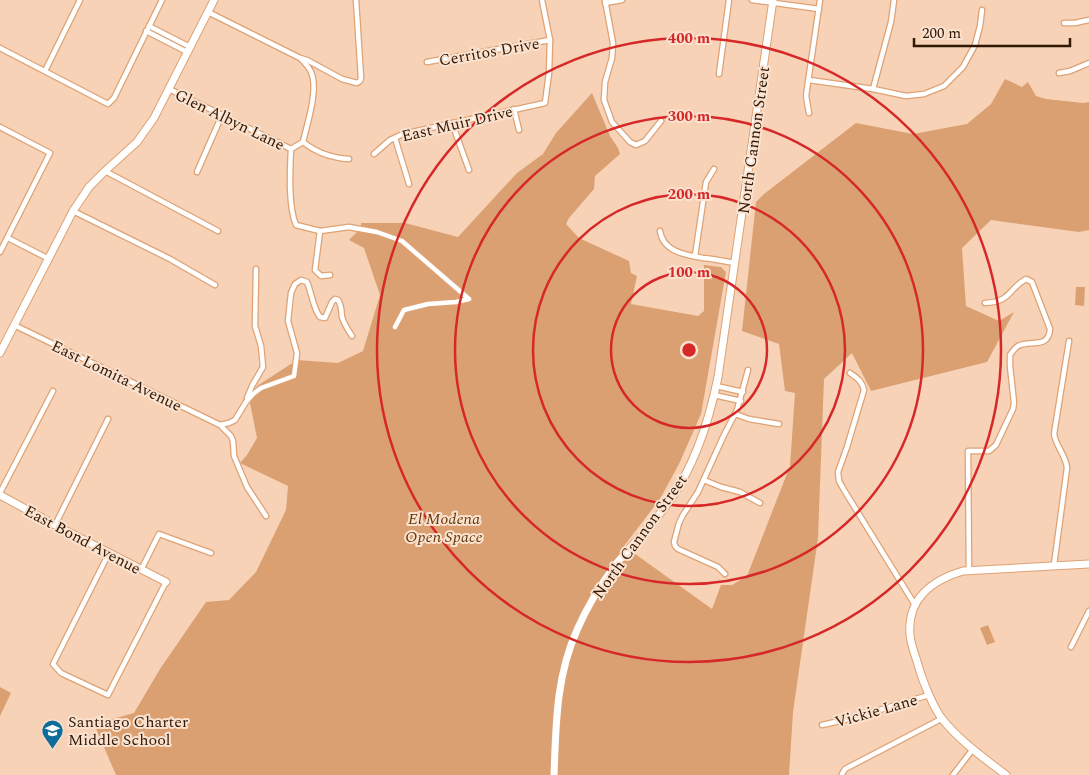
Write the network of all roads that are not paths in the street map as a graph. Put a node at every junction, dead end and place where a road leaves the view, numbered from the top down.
1 (80, 0) edge
2 (162, 0) edge
3 (214, 0) edge
4 (356, 0) edge
5 (542, 0) edge
6 (622, 0) edge
7 (729, 0) edge
8 (752, 0) edge
9 (820, 0) edge
10 (894, 0) edge
11 (773, 1) edge
12 (605, 2) edge
13 (819, 9) junction
14 (982, 10) dead end
15 (208, 12) junction
16 (1089, 20) edge
17 (1064, 23) dead end
18 (149, 26) junction
19 (146, 32) junction
20 (550, 40) junction
21 (0, 48) edge
22 (189, 50) junction
23 (300, 58) junction
24 (427, 62) dead end
25 (1089, 63) edge
26 (45, 71) junction
27 (1060, 73) dead end
28 (719, 74) dead end
29 (808, 80) junction
30 (169, 89) junction
31 (873, 89) junction
32 (514, 109) junction
33 (809, 113) dead end
34 (222, 115) junction
35 (661, 121) dead end
36 (452, 124) junction
37 (0, 127) edge
38 (520, 130) dead end
39 (394, 138) junction
40 (303, 142) junction
41 (291, 149) junction
42 (374, 154) dead end
43 (349, 159) dead end
44 (714, 169) dead end
45 (469, 170) dead end
46 (104, 171) junction
47 (197, 172) dead end
48 (409, 184) dead end
49 (74, 211) junction
50 (218, 231) dead end
51 (320, 231) junction
52 (660, 232) dead end
53 (8, 238) junction
54 (0, 252) edge
55 (694, 256) junction
56 (49, 258) junction
57 (735, 263) junction
58 (256, 268) dead end
59 (330, 275) dead end
60 (215, 285) dead end
61 (985, 303) dead end
62 (14, 326) junction
63 (395, 327) dead end
64 (352, 336) dead end
65 (1069, 341) dead end
66 (0, 353) edge
67 (748, 370) dead end
68 (850, 373) dead end
69 (716, 386) junction
70 (53, 391) dead end
71 (743, 392) junction
72 (714, 395) junction
73 (741, 401) junction
74 (246, 402) junction
75 (735, 414) junction
76 (108, 419) dead end
77 (779, 424) dead end
78 (220, 425) junction
79 (704, 480) junction
80 (0, 494) edge
81 (760, 504) dead end
82 (266, 516) dead end
83 (55, 525) junction
84 (109, 553) junction
85 (211, 553) dead end
86 (1089, 564) edge
87 (1054, 566) junction
88 (141, 570) junction
89 (969, 570) junction
90 (725, 574) dead end
91 (166, 582) joint
92 (915, 605) junction
93 (1089, 611) edge
94 (1071, 648) dead end
95 (929, 695) junction
96 (941, 718) junction
97 (822, 725) dead end
98 (972, 749) junction
99 (554, 775) edge
100 (842, 775) edge
101 (953, 775) edge
102 (1006, 775) edge

1 - 26 street
2 - 18 street
3 - 15 street
4 - 23 street
5 - 20 street
6 - 12 street
7 - 28 street
8 - 11 street
9 - 13 street
10 - 31 street
11 - 13 street
11 - 57 street, North Cannon Street
12 - 35 street
13 - 29 street
14 - 31 street
15 - 22 street
15 - 23 street
16 - 17 street
18 - 19 street
18 - 22 street
19 - 22 street
19 - 26 street
20 - 24 street, Cerritos Drive
20 - 32 street, East Muir Drive
21 - 26 street
22 - 30 street
23 - 40 street
25 - 27 street
29 - 31 street
29 - 33 street
30 - 34 street, Glen Albyn Lane
30 - 46 street
32 - 36 street, East Muir Drive
32 - 38 street
34 - 41 street, Glen Albyn Lane
34 - 47 street
36 - 39 street, East Muir Drive
36 - 45 street
37 - 53 street
39 - 42 street, East Muir Drive
39 - 48 street
40 - 41 street
40 - 43 street
41 - 51 street
44 - 55 street
46 - 49 street
46 - 50 street
49 - 56 street
49 - 60 street
51 - 59 street
51 - 63 street
52 - 55 street
53 - 54 street
53 - 56 street
55 - 57 street
56 - 62 street
57 - 69 street, North Cannon Street
58 - 74 street
61 - 89 street
62 - 66 street
62 - 78 street, East Lomita Avenue
64 - 74 street
65 - 87 street
67 - 71 street
68 - 92 street
69 - 71 street
69 - 72 street, North Cannon Street
70 - 80 street
71 - 73 street
72 - 73 street
72 - 99 street, North Cannon Street
73 - 75 street
74 - 78 street
75 - 77 street
75 - 79 street
76 - 83 street
78 - 82 street
79 - 81 street
79 - 90 street
80 - 83 street, East Bond Avenue
83 - 84 street, East Bond Avenue
84 - 88 street, East Bond Avenue
84 - 91 street
85 - 88 street
86 - 87 street
87 - 89 street
88 - 91 street, East Bond Avenue
89 - 92 street
92 - 95 street
93 - 94 street
95 - 96 street
95 - 97 street, Vickie Lane
96 - 98 street
96 - 100 street
98 - 101 street
98 - 102 street

